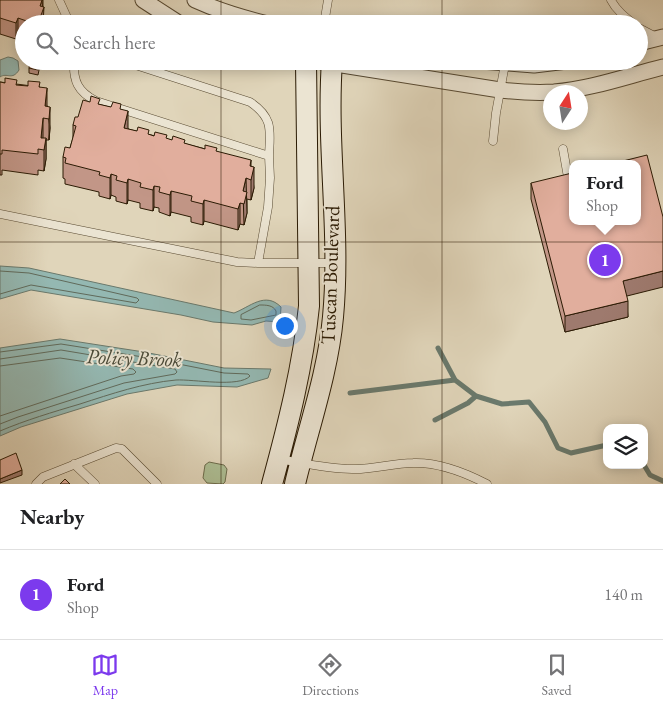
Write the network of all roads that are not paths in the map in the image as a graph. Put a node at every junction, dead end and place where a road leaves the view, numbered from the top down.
1 (59, 0) edge
2 (143, 0) edge
3 (195, 0) edge
4 (328, 0) edge
5 (611, 0) edge
6 (66, 15) edge
7 (166, 15) edge
8 (233, 15) edge
9 (325, 15) edge
10 (623, 15) edge
11 (648, 32) edge
12 (660, 38) edge
13 (663, 67) edge
14 (74, 70) edge
15 (151, 70) edge
16 (306, 70) edge
17 (328, 70) edge
18 (376, 70) edge
19 (504, 70) edge
20 (500, 90) junction
21 (493, 141) dead end
22 (563, 149) dead end
23 (270, 156) junction
24 (569, 182) edge
25 (0, 214) edge
26 (308, 263) junction
27 (335, 263) junction
28 (258, 264) junction
29 (279, 459) junction
30 (300, 463) junction
31 (74, 464) junction
32 (36, 484) edge
33 (95, 484) edge
34 (156, 484) edge
35 (272, 484) edge
36 (295, 484) edge
37 (487, 484) edge

1 - 6 lane
2 - 7 street
3 - 8 street
4 - 9 lane
5 - 10 lane
11 - 12 lane
13 - 20 street
14 - 23 lane
15 - 23 lane
16 - 26 main road, Tuscan Boulevard
17 - 27 main road, Tuscan Boulevard
18 - 20 street
19 - 20 lane
20 - 21 lane
22 - 24 lane
23 - 28 lane
25 - 28 lane
26 - 27 lane
26 - 28 lane
26 - 29 main road, Tuscan Boulevard
27 - 30 main road, Tuscan Boulevard
29 - 30 lane
29 - 35 main road, Tuscan Boulevard
30 - 36 main road, Tuscan Boulevard
30 - 37 lane
31 - 32 lane
31 - 33 lane
31 - 34 lane

